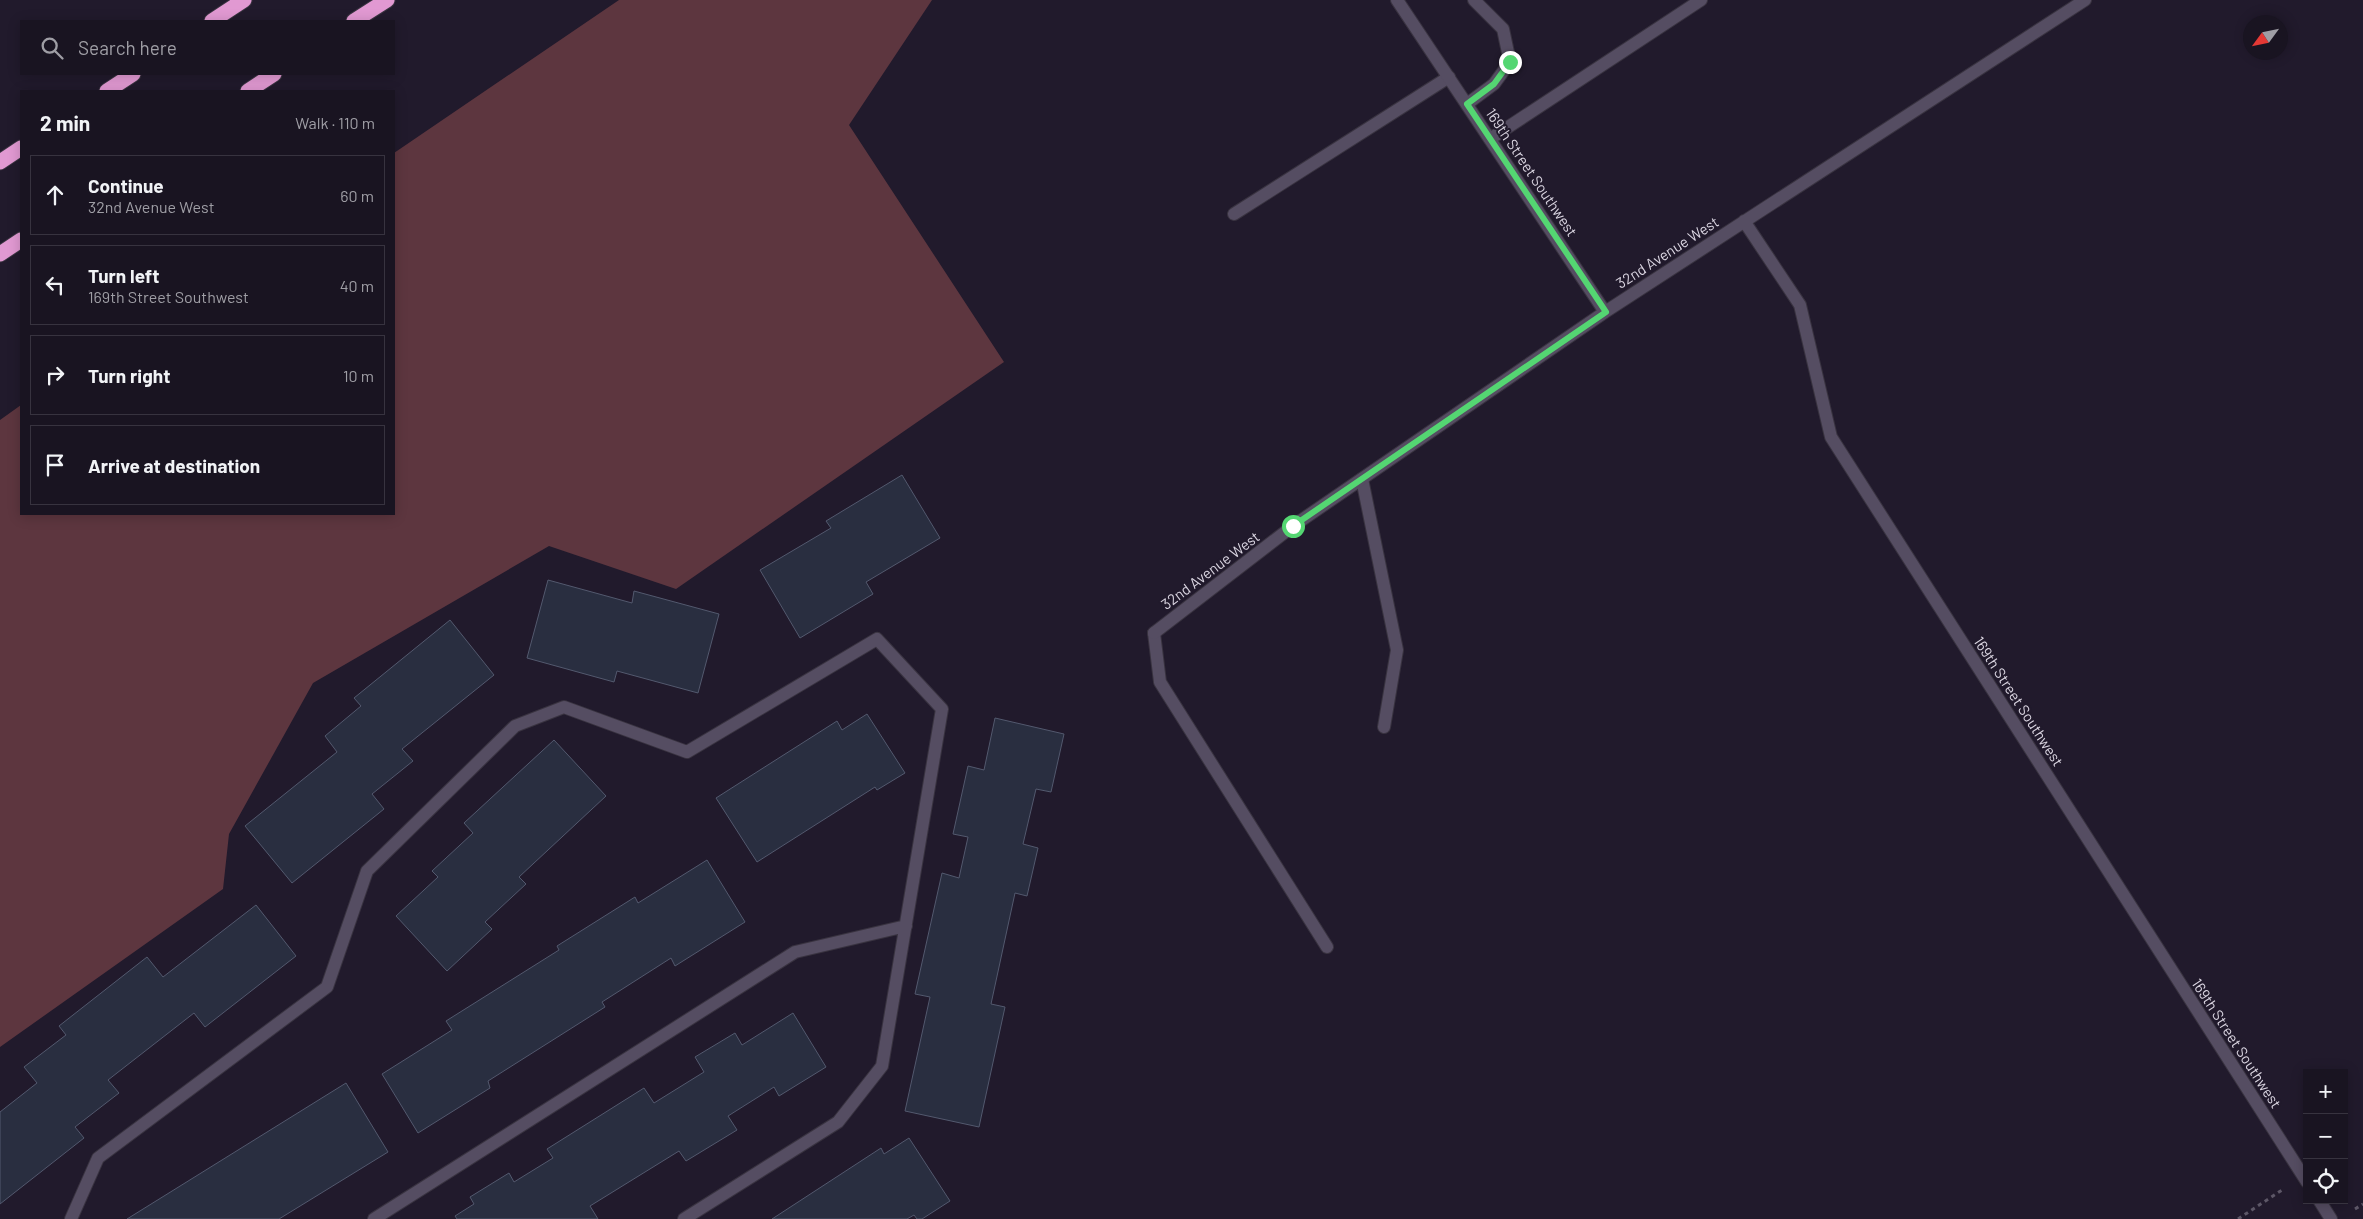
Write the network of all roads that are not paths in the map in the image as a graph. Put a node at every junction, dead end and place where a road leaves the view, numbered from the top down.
1 (244, 0) edge
2 (387, 0) edge
3 (1397, 0) edge
4 (1474, 0) edge
5 (1700, 0) edge
6 (2085, 0) edge
7 (214, 20) edge
8 (356, 20) edge
9 (131, 75) edge
10 (272, 75) edge
11 (1450, 77) junction
12 (109, 90) edge
13 (250, 90) edge
14 (1467, 104) junction
15 (1490, 139) junction
16 (20, 149) edge
17 (0, 162) edge
18 (1234, 214) dead end
19 (1744, 221) junction
20 (20, 241) edge
21 (0, 254) edge
22 (1606, 312) junction
23 (1362, 479) junction
24 (1384, 727) dead end
25 (906, 926) junction
26 (1327, 947) dead end
27 (2303, 1176) edge
28 (2322, 1204) edge
29 (71, 1219) edge
30 (374, 1219) edge
31 (684, 1219) edge
32 (2331, 1219) edge

1 - 7 highway
2 - 8 highway
3 - 11 street, 169th Street Southwest
4 - 14 street
5 - 15 street
6 - 19 street, 32nd Avenue West
9 - 12 highway
10 - 13 highway
11 - 14 street, 169th Street Southwest
11 - 18 street
14 - 15 street, 169th Street Southwest
15 - 22 street, 169th Street Southwest
16 - 17 highway
19 - 22 street, 32nd Avenue West
19 - 27 street, 169th Street Southwest
20 - 21 highway
22 - 23 street, 32nd Avenue West
23 - 24 street
23 - 26 street, 32nd Avenue West
25 - 29 street
25 - 30 street
25 - 31 street
28 - 32 street

